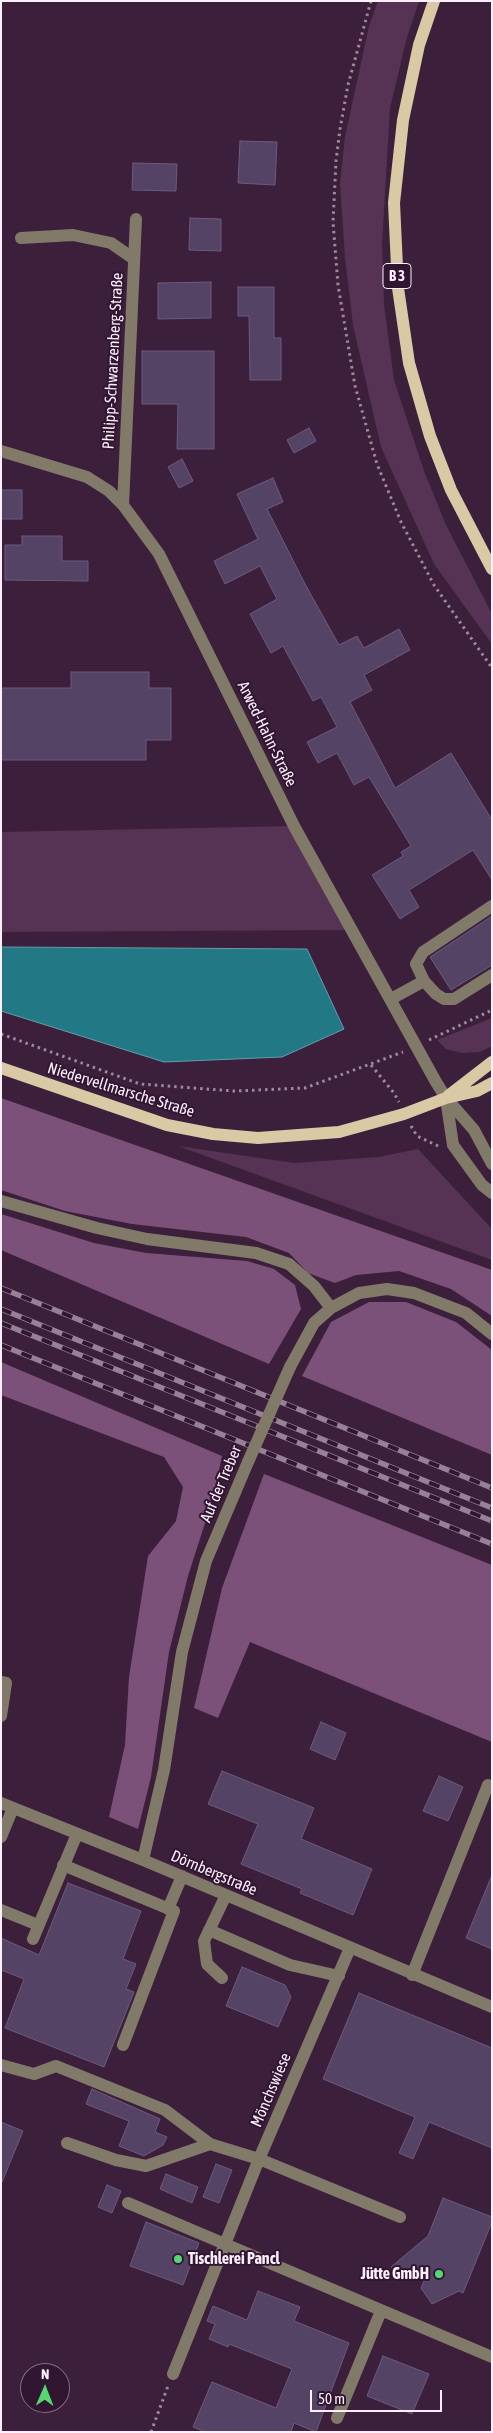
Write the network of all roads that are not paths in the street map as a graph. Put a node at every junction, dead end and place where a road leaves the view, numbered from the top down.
1 (434, 1) edge
2 (136, 219) dead end
3 (21, 238) dead end
4 (134, 259) junction
5 (1, 451) edge
6 (123, 505) junction
7 (492, 569) edge
8 (492, 906) edge
9 (492, 975) edge
10 (424, 981) junction
11 (391, 999) junction
12 (492, 1062) edge
13 (1, 1068) edge
14 (492, 1083) edge
15 (446, 1098) junction
16 (492, 1164) edge
17 (492, 1193) edge
18 (1, 1201) edge
19 (331, 1308) junction
20 (492, 1334) edge
21 (1, 1682) edge
22 (1, 1716) edge
23 (488, 1785) dead end
24 (7, 1806) edge
25 (77, 1834) junction
26 (1, 1837) edge
27 (143, 1860) junction
28 (63, 1865) junction
29 (182, 1876) junction
30 (226, 1896) junction
31 (168, 1909) junction
32 (1, 1910) edge
33 (38, 1925) junction
34 (209, 1930) junction
35 (32, 1939) dead end
36 (350, 1948) junction
37 (412, 1975) junction
38 (339, 1976) junction
39 (222, 1978) dead end
40 (492, 2007) edge
41 (122, 2045) dead end
42 (1, 2064) edge
43 (67, 2143) dead end
44 (210, 2144) junction
45 (259, 2159) junction
46 (128, 2203) dead end
47 (400, 2217) dead end
48 (224, 2246) junction
49 (382, 2311) junction
50 (492, 2357) edge
51 (173, 2374) road end
52 (338, 2418) dead end

1 - 7 main road, B 3
2 - 4 street, Philipp-Schwarzenberg-Straße
3 - 4 street
4 - 6 street, Philipp-Schwarzenberg-Straße
5 - 6 street, Arwed-Hahn-Straße
6 - 11 street, Arwed-Hahn-Straße
8 - 10 street
9 - 10 street
10 - 11 street
11 - 15 street, Arwed-Hahn-Straße
12 - 15 main road
13 - 15 main road, Niedervellmarsche Straße
14 - 15 main road
15 - 16 street
15 - 17 street
18 - 19 street
19 - 20 street, Auf der Treber
19 - 27 street, Auf der Treber, bridge
21 - 22 street
23 - 37 street
24 - 25 street, Dörnbergstraße
24 - 26 street
25 - 27 street, Dörnbergstraße
25 - 28 street
27 - 29 street, Dörnbergstraße
28 - 31 street
28 - 33 street
29 - 30 street, Dörnbergstraße
29 - 31 street
30 - 34 street
30 - 36 street, Dörnbergstraße
31 - 41 street
32 - 33 street
33 - 35 street
34 - 38 street
34 - 39 street
36 - 37 street, Dörnbergstraße
36 - 38 street, Mönchswiese
37 - 40 street, Dörnbergstraße
38 - 45 street, Mönchswiese
42 - 44 street
43 - 44 street
44 - 45 street
45 - 47 street
45 - 48 street, Mönchswiese
46 - 48 street
48 - 49 street
48 - 51 street, Mönchswiese
49 - 50 street
49 - 52 street

